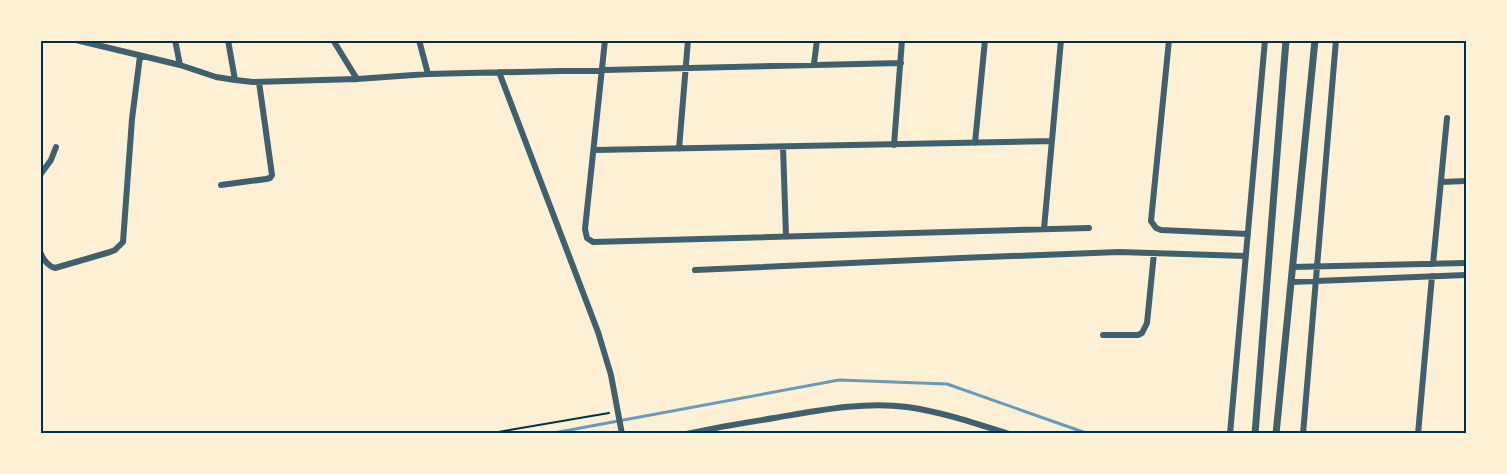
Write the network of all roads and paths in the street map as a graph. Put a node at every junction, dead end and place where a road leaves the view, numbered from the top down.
1 (76, 40) edge
2 (176, 40) edge
3 (228, 40) edge
4 (333, 40) edge
5 (419, 40) edge
6 (605, 40) edge
7 (688, 40) edge
8 (817, 40) edge
9 (902, 40) edge
10 (985, 40) edge
11 (1061, 40) edge
12 (1169, 40) edge
13 (1265, 40) edge
14 (1286, 40) edge
15 (1315, 40) edge
16 (1336, 40) edge
17 (140, 56) junction
18 (901, 63) junction
19 (814, 64) junction
20 (180, 65) junction
21 (685, 67) junction
22 (603, 69) junction
23 (499, 72) junction
24 (428, 74) junction
25 (357, 79) junction
26 (236, 80) junction
27 (259, 82) junction
28 (1447, 118) dead end
29 (1052, 141) junction
30 (975, 143) junction
31 (894, 145) junction
32 (56, 147) dead end
33 (783, 147) junction
34 (679, 149) junction
35 (594, 150) junction
36 (40, 175) edge
37 (1467, 181) edge
38 (1441, 182) junction
39 (221, 185) dead end
40 (1089, 228) dead end
41 (1044, 229) junction
42 (1248, 234) junction
43 (786, 236) junction
44 (40, 252) edge
45 (1154, 254) junction
46 (1246, 256) junction
47 (1467, 263) edge
48 (1433, 264) junction
49 (1316, 266) junction
50 (1293, 267) junction
51 (695, 270) dead end
52 (1467, 275) edge
53 (1432, 276) junction
54 (1315, 281) junction
55 (1291, 282) junction
56 (1103, 335) dead end
57 (619, 414) junction
58 (486, 434) edge
59 (622, 434) edge
60 (687, 434) edge
61 (1009, 434) edge
62 (1230, 434) edge
63 (1255, 434) edge
64 (1276, 434) edge
65 (1303, 434) edge
66 (1418, 434) edge

1 - 17 street
2 - 20 street
3 - 26 street
4 - 25 street
5 - 24 street
6 - 22 street
7 - 21 street
8 - 19 street
9 - 18 street
10 - 30 street
11 - 29 street
12 - 42 street
13 - 42 street
14 - 63 street
15 - 50 street
16 - 49 street
17 - 20 street
17 - 44 street
18 - 19 street
18 - 31 street
19 - 21 street
20 - 26 street
21 - 22 street
21 - 34 street
22 - 23 street
22 - 35 street
23 - 24 street
23 - 57 street
24 - 25 street
25 - 27 street
26 - 27 street
27 - 39 street
28 - 38 street
29 - 30 street
29 - 41 street
30 - 31 street
31 - 33 street
32 - 36 street
33 - 34 street
33 - 43 street
34 - 35 street
35 - 43 street
37 - 38 street
38 - 48 street
40 - 41 street
41 - 43 street
42 - 46 street
45 - 46 street
45 - 51 street
45 - 56 street
46 - 62 street
47 - 48 street
48 - 49 street
49 - 50 street
49 - 54 street
50 - 55 street
52 - 53 street
53 - 54 street
53 - 66 street
54 - 55 street
54 - 65 street
55 - 64 street
57 - 58 path
57 - 59 street
60 - 61 street

